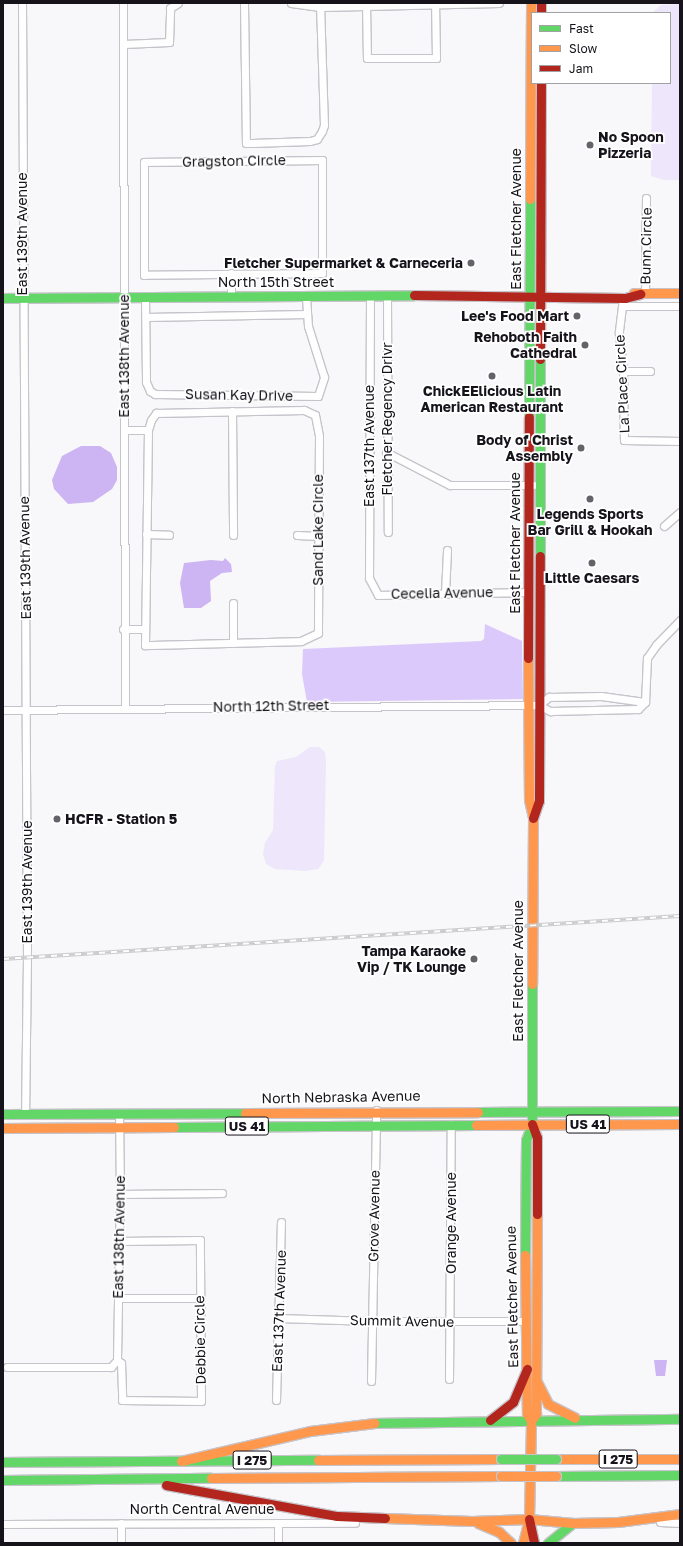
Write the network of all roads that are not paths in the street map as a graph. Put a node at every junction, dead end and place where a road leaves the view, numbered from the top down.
1 (22, 3) edge
2 (123, 3) edge
3 (178, 3) edge
4 (244, 3) edge
5 (291, 3) edge
6 (499, 3) edge
7 (531, 3) edge
8 (436, 4) edge
9 (320, 5) edge
10 (366, 5) edge
11 (124, 44) junction
12 (542, 84) edge
13 (531, 102) junction
14 (542, 103) junction
15 (531, 156) junction
16 (541, 156) junction
17 (646, 198) dead end
18 (231, 272) junction
19 (680, 293) edge
20 (642, 294) junction
21 (530, 295) junction
22 (544, 295) junction
23 (231, 296) junction
24 (306, 296) junction
25 (370, 296) junction
26 (387, 296) junction
27 (22, 297) junction
28 (124, 297) junction
29 (145, 297) junction
30 (3, 298) edge
31 (623, 302) junction
32 (680, 306) edge
33 (307, 314) junction
34 (146, 317) junction
35 (623, 371) junction
36 (650, 371) dead end
37 (232, 411) junction
38 (124, 430) junction
39 (148, 430) junction
40 (680, 440) edge
41 (386, 452) junction
42 (529, 485) junction
43 (539, 485) junction
44 (680, 512) edge
45 (664, 526) dead end
46 (388, 532) dead end
47 (146, 534) junction
48 (169, 535) dead end
49 (233, 535) dead end
50 (297, 535) dead end
51 (318, 536) junction
52 (446, 550) dead end
53 (529, 592) junction
54 (445, 593) junction
55 (378, 594) joint
56 (233, 603) dead end
57 (680, 620) edge
58 (123, 629) junction
59 (144, 630) junction
60 (233, 643) junction
61 (540, 660) junction
62 (645, 702) junction
63 (529, 704) junction
64 (539, 705) junction
65 (125, 708) junction
66 (26, 709) junction
67 (3, 710) edge
68 (533, 818) junction
69 (376, 1110) junction
70 (532, 1110) junction
71 (680, 1111) edge
72 (250, 1112) junction
73 (338, 1112) junction
74 (118, 1113) junction
75 (3, 1114) edge
76 (25, 1114) junction
77 (451, 1124) junction
78 (532, 1124) junction
79 (680, 1124) edge
80 (375, 1125) junction
81 (271, 1126) junction
82 (118, 1127) junction
83 (166, 1127) junction
84 (3, 1128) edge
85 (222, 1193) dead end
86 (120, 1194) junction
87 (281, 1222) dead end
88 (119, 1241) junction
89 (118, 1298) junction
90 (199, 1298) junction
91 (278, 1318) junction
92 (372, 1321) junction
93 (526, 1321) junction
94 (451, 1322) junction
95 (117, 1360) junction
96 (7, 1367) dead end
97 (527, 1369) junction
98 (449, 1379) dead end
99 (536, 1380) junction
100 (371, 1381) dead end
101 (276, 1400) dead end
102 (577, 1419) junction
103 (680, 1419) edge
104 (490, 1420) junction
105 (531, 1421) junction
106 (680, 1460) edge
107 (181, 1461) junction
108 (3, 1462) edge
109 (680, 1475) edge
110 (134, 1479) junction
111 (3, 1480) edge
112 (400, 1519) junction
113 (529, 1519) junction
114 (679, 1520) edge
115 (472, 1521) junction
116 (121, 1523) junction
117 (573, 1523) junction
118 (3, 1524) edge
119 (278, 1524) junction
120 (121, 1543) edge
121 (278, 1543) edge
122 (511, 1543) edge
123 (523, 1543) edge
124 (534, 1543) edge
125 (548, 1543) edge

1 - 27 street, East 139th Avenue
2 - 11 street, East 138th Avenue
3 - 11 street
4 - 9 street
5 - 9 street
6 - 8 street
7 - 13 main road, East Fletcher Avenue
8 - 10 street
8 - 10 street
9 - 10 street
11 - 28 street, East 138th Avenue
12 - 14 main road, East Fletcher Avenue
13 - 14 main road
13 - 15 main road, East Fletcher Avenue
14 - 16 main road, East Fletcher Avenue
15 - 16 main road
15 - 21 main road, East Fletcher Avenue
16 - 22 main road, East Fletcher Avenue
17 - 20 street, Bunn Circle
18 - 18 street, Gragston Circle
18 - 23 street
19 - 20 main road, North 15th Street
20 - 22 main road, North 15th Street
20 - 31 main road, North 15th Street
21 - 22 main road, North 15th Street
21 - 26 main road, North 15th Street
21 - 42 main road, East Fletcher Avenue
22 - 31 main road, North 15th Street
22 - 43 main road, East Fletcher Avenue
23 - 24 main road, North 15th Street
23 - 29 main road, North 15th Street
24 - 25 main road, North 15th Street
24 - 33 street, Susan Kay Drive
25 - 26 main road, North 15th Street
25 - 55 street, East 137th Avenue
26 - 41 street, Fletcher Regency Drivr
27 - 28 main road, North 15th Street
27 - 30 main road, North 15th Street
27 - 66 street, East 139th Avenue
28 - 29 main road, North 15th Street
28 - 38 street, East 138th Avenue
29 - 34 street, Susan Kay Drive
31 - 32 street
31 - 35 street, La Place Circle
33 - 34 street
33 - 34 street, Susan Kay Drive
35 - 36 street
35 - 40 street, La Place Circle
37 - 39 street, Sand Lake Circle
37 - 49 street
37 - 51 street, Sand Lake Circle
38 - 39 street
38 - 58 street, East 138th Avenue
39 - 47 street, Sand Lake Circle
41 - 42 street
41 - 46 street, Fletcher Regency Drivr
42 - 43 street
42 - 53 main road, East Fletcher Avenue
43 - 61 main road, East Fletcher Avenue
44 - 45 street
47 - 48 street
47 - 59 street, Sand Lake Circle
50 - 51 street
51 - 60 street, Sand Lake Circle
52 - 54 street
53 - 54 street, Cecelia Avenue
53 - 61 main road
53 - 63 main road, East Fletcher Avenue
54 - 55 street, Cecelia Avenue
56 - 60 street
57 - 62 street
58 - 59 street
58 - 65 street, East 138th Avenue
59 - 60 street, Sand Lake Circle
61 - 64 main road, East Fletcher Avenue
62 - 64 street
62 - 64 street, North 12th Street
63 - 64 street, North 12th Street
63 - 65 street, North 12th Street
63 - 68 main road, East Fletcher Avenue
64 - 68 main road, East Fletcher Avenue
65 - 66 street, North 12th Street
66 - 67 street, North 12th Street
66 - 76 street, East 139th Avenue
68 - 70 main road, East Fletcher Avenue
69 - 70 main road, North Nebraska Avenue / US 41
69 - 73 main road, North Nebraska Avenue / US 41
69 - 80 street, Grove Avenue
70 - 71 main road, North Nebraska Avenue / US 41
70 - 78 main road, East Fletcher Avenue
72 - 73 main road, North Nebraska Avenue / US 41
72 - 74 main road, North Nebraska Avenue / US 41
72 - 83 main road
73 - 81 main road
74 - 76 main road, North Nebraska Avenue / US 41
74 - 82 street, East 138th Avenue
75 - 76 main road, North Nebraska Avenue / US 41
77 - 78 main road, North Nebraska Avenue / US 41
77 - 80 main road, North Nebraska Avenue / US 41
77 - 94 street, Orange Avenue
78 - 79 main road, North Nebraska Avenue / US 41
78 - 93 main road, East Fletcher Avenue
78 - 99 main road, East Fletcher Avenue
80 - 81 main road, North Nebraska Avenue / US 41
80 - 92 street, Grove Avenue
81 - 83 main road, North Nebraska Avenue / US 41
82 - 83 main road, North Nebraska Avenue / US 41
82 - 84 main road, North Nebraska Avenue / US 41
82 - 86 street, East 138th Avenue
85 - 86 street
86 - 88 street, East 138th Avenue
87 - 91 street, East 137th Avenue
88 - 89 street, East 138th Avenue
88 - 90 street, Debbie Circle
89 - 90 street
89 - 95 street, East 138th Avenue
90 - 95 street, Debbie Circle
91 - 92 street, Summit Avenue
91 - 101 street, East 137th Avenue
92 - 94 street, Summit Avenue
92 - 100 street, Grove Avenue
93 - 94 street, Summit Avenue
93 - 97 main road, East Fletcher Avenue
94 - 98 street, Orange Avenue
95 - 96 street
97 - 104 main road
97 - 105 main road, East Fletcher Avenue
99 - 102 main road
99 - 105 main road, East Fletcher Avenue
102 - 103 main road
102 - 105 main road
104 - 105 main road
104 - 107 main road
105 - 113 main road, East Fletcher Avenue
106 - 107 main road, I 275, bridge
107 - 108 main road, I 275
109 - 110 main road, I 275, bridge
110 - 111 main road, I 275
110 - 112 main road
112 - 115 main road
112 - 119 street, North Central Avenue
113 - 115 main road
113 - 117 main road
113 - 123 main road, East Fletcher Avenue
113 - 124 main road, East Fletcher Avenue
114 - 117 main road
115 - 122 main road
116 - 118 street, North Central Avenue
116 - 119 street, North Central Avenue
116 - 120 street
117 - 125 main road
119 - 121 street

